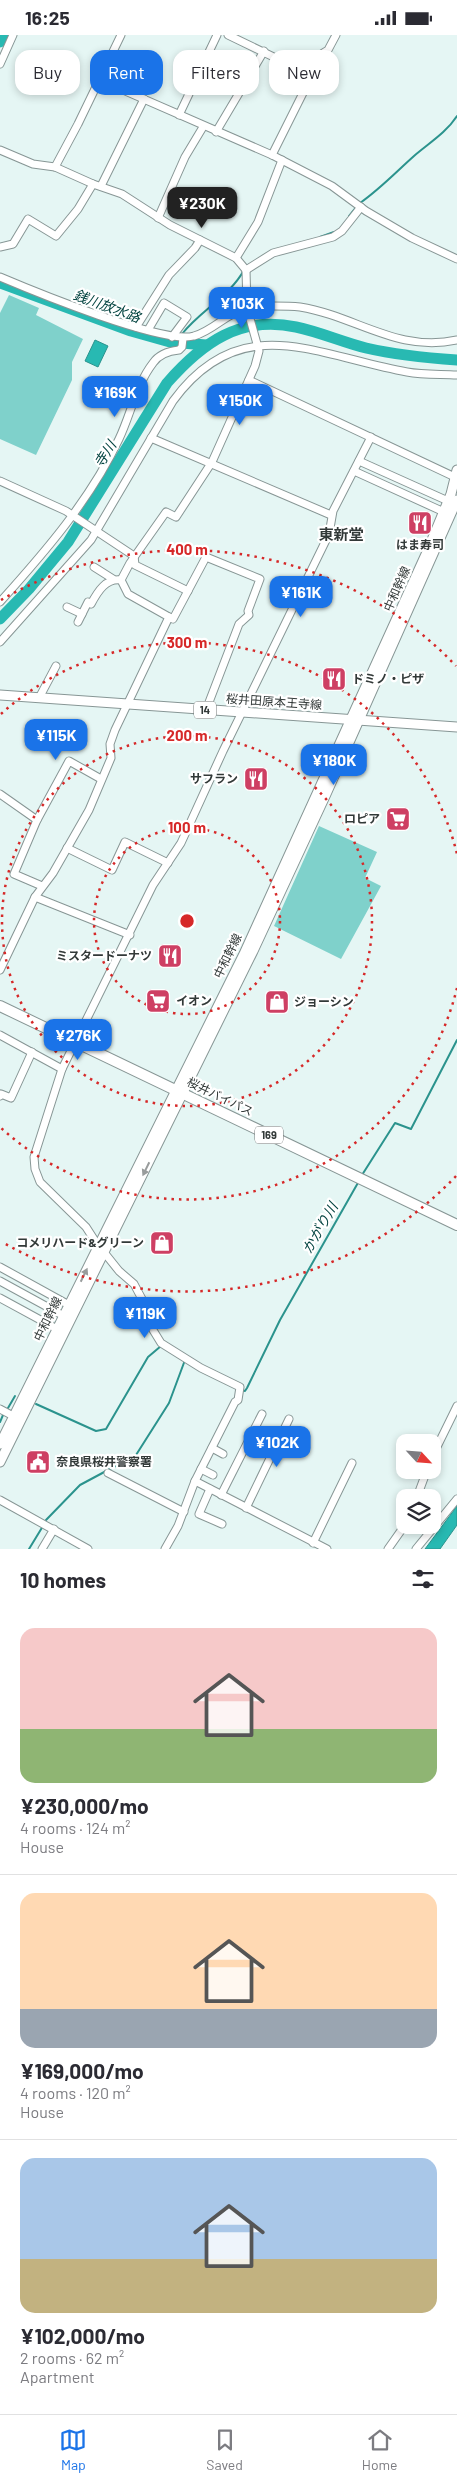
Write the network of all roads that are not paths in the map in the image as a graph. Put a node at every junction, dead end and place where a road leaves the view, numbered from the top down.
1 (12, 35) edge
2 (120, 35) edge
3 (217, 35) edge
4 (228, 35) edge
5 (336, 35) edge
6 (113, 50) edge
7 (328, 50) edge
8 (264, 51) junction
9 (269, 54) edge
10 (0, 64) edge
11 (92, 95) edge
12 (135, 95) edge
13 (301, 95) edge
14 (144, 99) junction
15 (179, 115) junction
16 (204, 127) junction
17 (216, 132) junction
18 (0, 150) edge
19 (272, 155) junction
20 (282, 160) junction
21 (54, 167) junction
22 (93, 184) junction
23 (101, 186) junction
24 (360, 206) junction
25 (158, 218) junction
26 (200, 240) junction
27 (0, 247) edge
28 (236, 258) junction
29 (457, 259) edge
30 (244, 268) junction
31 (0, 277) edge
32 (248, 309) junction
33 (136, 327) junction
34 (148, 330) junction
35 (178, 337) junction
36 (457, 340) edge
37 (257, 344) junction
38 (457, 375) edge
39 (249, 380) junction
40 (372, 437) junction
41 (151, 438) junction
42 (359, 461) junction
43 (212, 462) junction
44 (354, 471) junction
45 (457, 475) edge
46 (0, 481) edge
47 (453, 501) edge
48 (444, 512) junction
49 (331, 515) junction
50 (72, 516) junction
51 (94, 530) junction
52 (134, 556) junction
53 (94, 567) dead end
54 (113, 579) junction
55 (121, 580) junction
56 (188, 591) junction
57 (0, 602) edge
58 (67, 607) dead end
59 (82, 614) junction
60 (169, 617) junction
61 (78, 622) dead end
62 (0, 642) edge
63 (56, 666) dead end
64 (0, 695) edge
65 (39, 698) junction
66 (128, 704) junction
67 (206, 710) junction
68 (242, 712) junction
69 (356, 720) junction
70 (457, 727) edge
71 (101, 779) junction
72 (0, 794) edge
73 (37, 820) junction
74 (67, 848) junction
75 (168, 863) junction
76 (42, 886) junction
77 (35, 897) junction
78 (130, 935) junction
79 (0, 970) edge
80 (0, 1006) edge
81 (0, 1035) edge
82 (76, 1043) junction
83 (32, 1052) junction
84 (62, 1069) junction
85 (180, 1092) junction
86 (0, 1096) edge
87 (457, 1225) edge
88 (102, 1249) junction
89 (0, 1267) edge
90 (0, 1281) edge
91 (0, 1298) edge
92 (69, 1305) junction
93 (64, 1317) junction
94 (57, 1329) junction
95 (457, 1406) edge
96 (0, 1409) edge
97 (262, 1414) dead end
98 (17, 1418) junction
99 (289, 1419) dead end
100 (441, 1439) edge
101 (0, 1444) edge
102 (212, 1448) junction
103 (223, 1454) dead end
104 (0, 1462) edge
105 (352, 1463) dead end
106 (201, 1469) junction
107 (108, 1473) dead end
108 (213, 1475) dead end
109 (195, 1481) junction
110 (210, 1489) junction
111 (221, 1495) junction
112 (457, 1499) edge
113 (0, 1500) edge
114 (246, 1507) junction
115 (184, 1512) junction
116 (222, 1524) dead end
117 (54, 1529) junction
118 (399, 1534) edge
119 (313, 1543) junction
120 (42, 1549) edge
121 (88, 1549) edge
122 (165, 1549) edge
123 (327, 1549) edge
124 (388, 1549) edge
125 (416, 1549) edge

1 - 10 street
2 - 6 street
3 - 15 street
4 - 8 street
5 - 7 street
8 - 9 street
8 - 17 street
11 - 21 street
12 - 14 street
13 - 19 street
14 - 15 street
14 - 23 street
15 - 16 street
16 - 17 street
16 - 25 street
17 - 19 street
18 - 21 street
19 - 20 street
20 - 24 street
20 - 28 street
21 - 22 street
22 - 23 street
22 - 27 street
23 - 25 street
24 - 29 street
24 - 30 street
25 - 26 street
26 - 28 street
26 - 33 street
28 - 30 street
30 - 32 street
31 - 33 street
32 - 35 street
32 - 36 street
32 - 37 street
33 - 34 street
34 - 35 street
34 - 35 street
35 - 50 street
37 - 38 street
37 - 39 street
37 - 41 street
39 - 40 street
39 - 43 street
40 - 42 street
40 - 45 street
41 - 43 street
41 - 51 street
42 - 44 street
42 - 47 street
43 - 49 street
43 - 52 street
44 - 48 street
44 - 49 street
45 - 47 main road, 中和幹線
46 - 50 street
47 - 48 main road, 中和幹線
47 - 69 main road, 中和幹線
48 - 69 main road, 中和幹線
49 - 68 street
50 - 51 street
50 - 57 street
51 - 52 street
51 - 62 street
52 - 55 street
52 - 56 street
53 - 54 street
54 - 55 street
54 - 59 street
55 - 60 street
56 - 60 street
56 - 67 street
58 - 59 street
59 - 61 street
60 - 66 street
63 - 65 street
64 - 65 main road, 桜井田原本王寺線 / 14
65 - 66 main road, 桜井田原本王寺線 / 14
66 - 67 main road, 桜井田原本王寺線 / 14
66 - 71 street
67 - 68 main road, 桜井田原本王寺線 / 14
68 - 69 main road, 桜井田原本王寺線 / 14
68 - 75 street
69 - 70 main road, 桜井田原本王寺線 / 14
69 - 85 main road, 中和幹線
71 - 73 street
71 - 74 street
72 - 73 street
73 - 76 street
74 - 75 street
74 - 76 street
75 - 78 street
76 - 77 street
77 - 78 street
77 - 79 street
78 - 82 street
80 - 82 highway, 桜井バイパス / 169
81 - 83 street
82 - 84 street
82 - 85 highway, 桜井バイパス / 169
83 - 84 street
83 - 86 street
84 - 88 street
85 - 87 highway, 桜井バイパス / 169
85 - 88 main road, 中和幹線
92 -> 88 main road, 中和幹線
88 - 98 main road, 中和幹線
88 - 102 street
89 - 92 street
90 - 93 street
91 - 94 street
92 - 93 main road, 中和幹線
93 - 94 main road, 中和幹線
94 - 98 main road, 中和幹線
95 - 100 street
96 - 98 street
97 - 111 street
98 - 101 main road, 中和幹線
98 - 104 main road, 中和幹線
99 - 114 street
102 - 103 street
102 - 106 street
105 - 119 street
106 - 108 street
106 - 109 street
107 - 115 street
109 - 110 street
109 - 115 street
110 - 111 street
110 - 116 street
111 - 114 street
112 - 125 street
113 - 117 street
114 - 119 street
115 - 122 street
117 - 120 street
117 - 121 street
118 - 124 street
119 - 123 street

